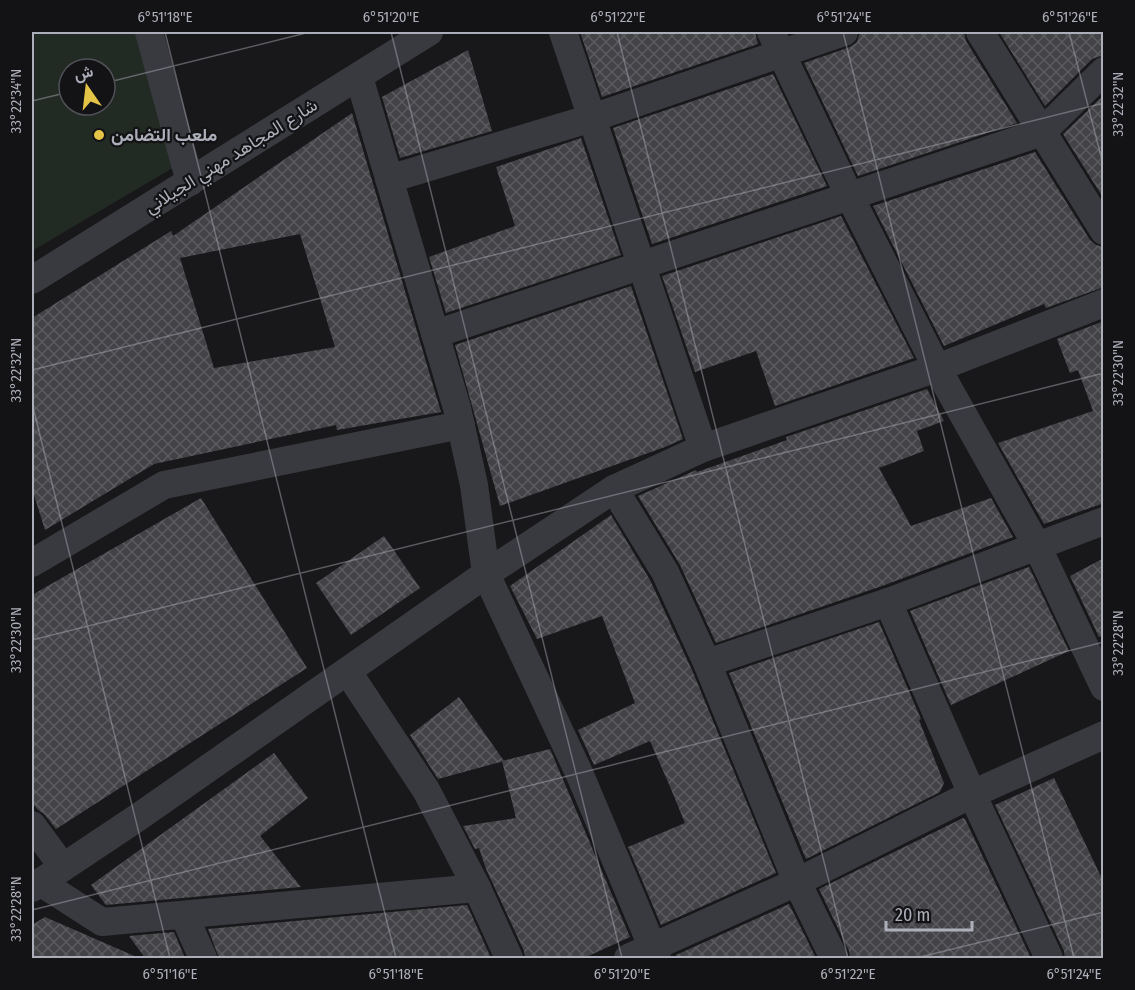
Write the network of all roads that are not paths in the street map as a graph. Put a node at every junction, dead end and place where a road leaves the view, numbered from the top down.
1 (149, 32) edge
2 (429, 32) edge
3 (563, 32) edge
4 (844, 32) edge
5 (980, 32) edge
6 (777, 43) edge
7 (1104, 71) edge
8 (359, 77) junction
9 (592, 118) junction
10 (1042, 132) junction
11 (389, 179) junction
12 (190, 182) junction
13 (849, 195) junction
14 (1104, 231) edge
15 (641, 264) junction
16 (32, 280) edge
17 (1104, 303) edge
18 (435, 334) junction
19 (937, 368) junction
20 (460, 425) junction
21 (703, 448) junction
22 (614, 489) junction
23 (1104, 521) edge
24 (1037, 546) junction
25 (32, 559) edge
26 (486, 574) junction
27 (888, 602) junction
28 (707, 663) junction
29 (348, 672) junction
30 (1104, 687) edge
31 (1104, 735) edge
32 (972, 794) junction
33 (32, 825) edge
34 (45, 879) edge
35 (797, 882) junction
36 (477, 888) junction
37 (184, 915) junction
38 (645, 955) edge
39 (203, 958) edge
40 (509, 958) edge
41 (834, 958) edge
42 (1049, 958) edge

1 - 12 street
2 - 8 street, شارع المجاهد مهني الجيلاني
3 - 9 street
4 - 6 street
5 - 10 street
6 - 9 street
6 - 13 street
7 - 10 street
8 - 11 street
8 - 12 street, شارع المجاهد مهني الجيلاني
9 - 11 street
9 - 15 street
10 - 13 street
10 - 14 street
11 - 18 street
12 - 16 street, شارع المجاهد مهني الجيلاني
13 - 15 street
13 - 19 street
15 - 18 street
15 - 21 street
17 - 19 street
18 - 20 street
19 - 21 street
19 - 24 street
20 - 25 street
20 - 26 street
21 - 22 street
22 - 26 street
22 - 28 street
23 - 24 street
24 - 27 street
24 - 30 street
26 - 29 street
26 - 38 street
27 - 28 street
27 - 32 street
28 - 35 street
29 - 34 street
29 - 36 street
31 - 32 street
32 - 35 street
32 - 42 street
33 - 34 street
34 - 37 street
35 - 38 street
35 - 41 street
36 - 37 street
36 - 40 street
37 - 39 street

